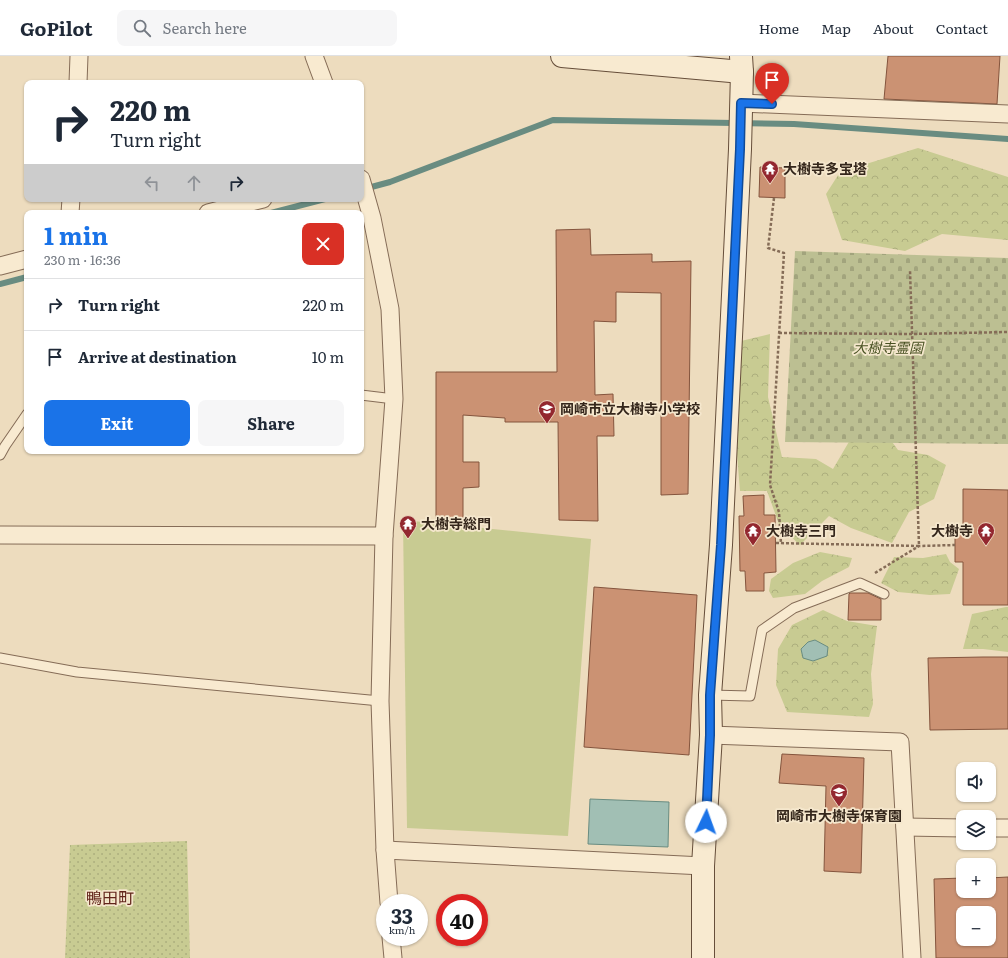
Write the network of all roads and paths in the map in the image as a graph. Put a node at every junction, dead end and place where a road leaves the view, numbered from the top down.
1 (79, 56) edge
2 (314, 56) edge
3 (562, 56) edge
4 (741, 64) edge
5 (78, 80) edge
6 (323, 80) edge
7 (741, 103) junction
8 (1008, 114) edge
9 (364, 190) edge
10 (774, 198) dead end
11 (251, 202) edge
12 (220, 210) edge
13 (24, 260) edge
14 (0, 266) edge
15 (910, 270) dead end
16 (1008, 332) edge
17 (779, 333) junction
18 (911, 334) junction
19 (364, 395) edge
20 (394, 399) junction
21 (24, 418) edge
22 (0, 455) edge
23 (0, 535) edge
24 (384, 536) junction
25 (776, 543) dead end
26 (781, 544) junction
27 (955, 545) dead end
28 (919, 546) junction
29 (860, 583) junction
30 (884, 594) dead end
31 (0, 658) edge
32 (710, 695) junction
33 (380, 701) junction
34 (710, 735) junction
35 (905, 827) junction
36 (956, 828) edge
37 (996, 828) edge
38 (1008, 828) edge
39 (385, 850) junction
40 (703, 866) junction
41 (388, 894) edge
42 (392, 946) edge
43 (393, 958) edge
44 (702, 958) edge
45 (912, 958) edge

1 - 5 street
2 - 6 street
3 - 4 street
4 - 7 street
7 - 8 street
7 - 32 street
9 - 20 street
10 - 17 path
11 - 12 street
13 - 14 street
15 - 18 path
16 - 18 path
17 - 18 path
17 - 26 path
18 - 28 path
19 - 20 lane
20 - 24 street
21 - 22 lane
23 - 24 street
24 - 33 street
25 - 26 path
26 - 28 path
27 - 28 path
28 - 29 path
29 - 30 lane
29 - 32 lane
31 - 33 lane
32 - 34 street
33 - 39 street
34 - 35 street
34 - 40 street
35 - 36 street
35 - 45 street
37 - 38 street
39 - 40 street
39 - 41 street
40 - 44 street
42 - 43 street

